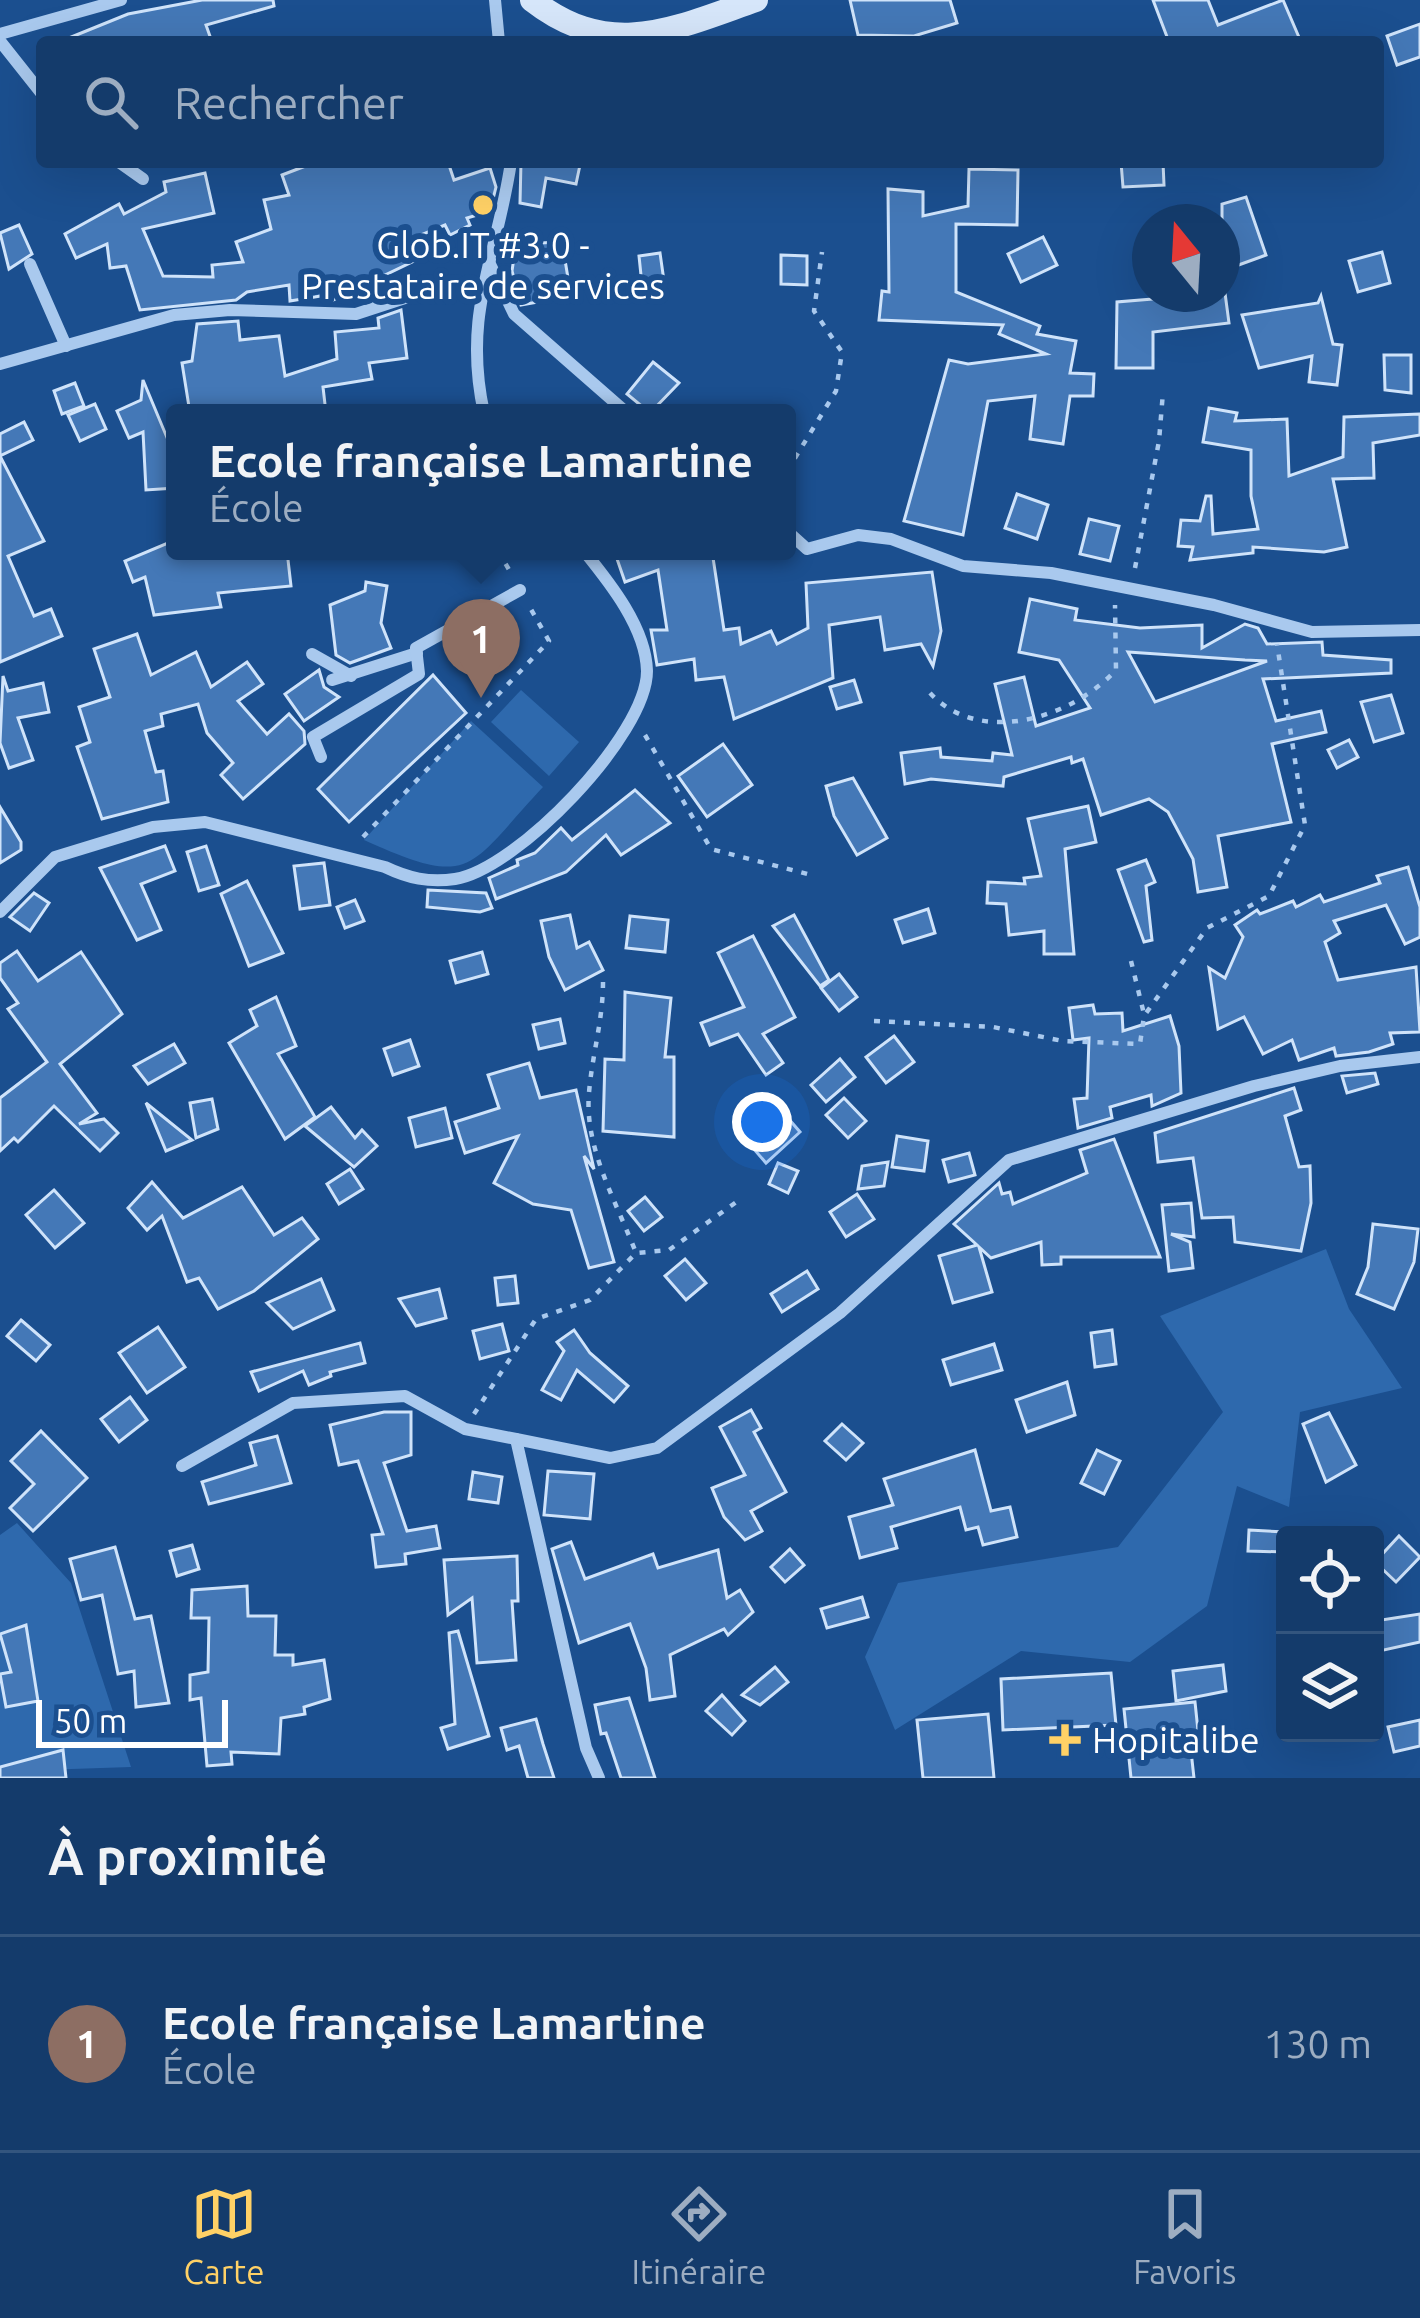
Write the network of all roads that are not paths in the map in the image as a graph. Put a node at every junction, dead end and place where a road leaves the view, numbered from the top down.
1 (50, 0) edge
2 (121, 0) edge
3 (495, 0) edge
4 (532, 0) edge
5 (756, 0) edge
6 (56, 16) junction
7 (498, 36) edge
8 (615, 36) edge
9 (645, 36) edge
10 (0, 37) edge
11 (36, 86) edge
12 (127, 168) edge
13 (510, 168) edge
14 (143, 179) dead end
15 (489, 261) junction
16 (30, 264) dead end
17 (481, 287) junction
18 (66, 346) junction
19 (0, 364) edge
20 (482, 404) edge
21 (617, 404) edge
22 (796, 539) edge
23 (590, 560) edge
24 (520, 590) road end
25 (1420, 630) edge
26 (417, 653) junction
27 (312, 654) dead end
28 (352, 676) junction
29 (332, 680) dead end
30 (320, 757) dead end
31 (0, 912) edge
32 (1420, 1057) edge
33 (516, 1439) junction
34 (182, 1466) dead end
35 (599, 1778) edge

1 - 6 street
2 - 6 street
3 - 7 street
4 - 8 main road
5 - 9 main road
6 - 10 street
10 - 11 street
12 - 14 street
13 - 15 street
15 - 17 street
15 - 21 street
16 - 18 street
17 - 18 street
17 - 20 street
18 - 19 street
22 - 25 street
23 - 31 street
24 - 26 street
26 - 28 street
26 - 30 street
27 - 28 street
28 - 29 street
32 - 33 street
33 - 34 street
33 - 35 street

